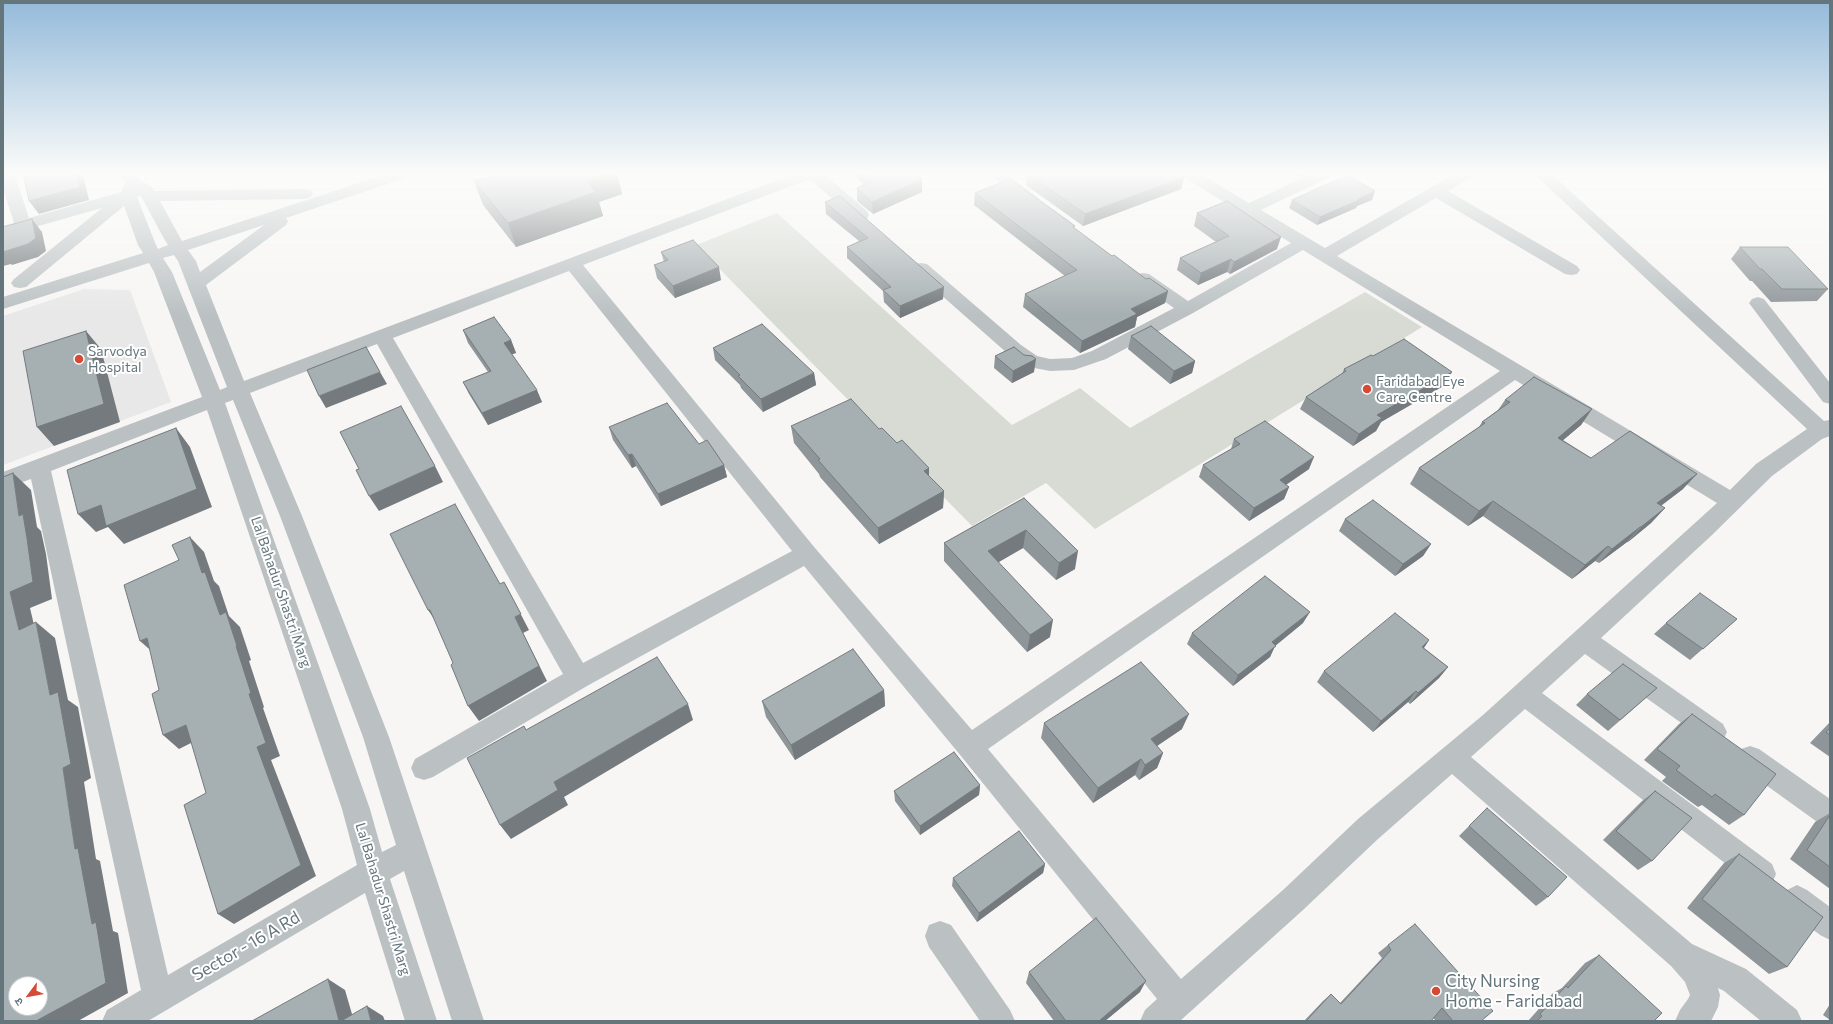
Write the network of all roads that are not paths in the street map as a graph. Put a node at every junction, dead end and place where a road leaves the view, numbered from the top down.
1 (21, 220) edge
2 (41, 220) edge
3 (97, 220) edge
4 (144, 220) edge
5 (159, 220) edge
6 (245, 220) edge
7 (278, 220) edge
8 (688, 220) edge
9 (865, 220) edge
10 (1264, 220) edge
11 (1386, 220) edge
12 (1485, 220) edge
13 (1593, 220) edge
14 (23, 226) junction
15 (873, 227) edge
16 (3, 232) edge
17 (174, 243) junction
18 (1303, 243) junction
19 (150, 250) junction
20 (1324, 256) junction
21 (909, 257) edge
22 (573, 264) junction
23 (1129, 268) edge
24 (1571, 270) dead end
25 (20, 283) junction
26 (196, 284) junction
27 (3, 288) edge
28 (3, 303) edge
29 (1758, 303) dead end
30 (1187, 309) junction
31 (382, 335) junction
32 (1515, 370) junction
33 (239, 391) junction
34 (1830, 397) edge
35 (214, 401) junction
36 (1826, 429) edge
37 (39, 467) junction
38 (3, 481) edge
39 (1731, 502) junction
40 (807, 554) junction
41 (1583, 639) junction
42 (578, 678) junction
43 (1524, 693) junction
44 (970, 746) junction
45 (1451, 757) junction
46 (424, 768) dead end
47 (1830, 815) edge
48 (412, 852) junction
49 (373, 872) junction
50 (1830, 925) edge
51 (940, 936) dead end
52 (1682, 955) junction
53 (158, 998) junction
54 (1179, 1001) junction
55 (118, 1021) edge
56 (421, 1021) edge
57 (468, 1021) edge
58 (999, 1021) edge
59 (1156, 1021) edge
60 (1691, 1021) edge
61 (1786, 1021) edge

1 - 14 street
2 - 14 street
3 - 25 street
4 - 19 street, Lal Bahadur Shastri Marg
5 - 17 street
6 - 17 street
7 - 26 street
8 - 22 street
9 - 15 street
10 - 18 street
11 - 20 street
12 - 24 street
13 - 36 street
14 - 16 street
17 - 19 street
17 - 26 street
18 - 20 street
18 - 30 street
19 - 25 street
19 - 28 street
19 - 35 street, Lal Bahadur Shastri Marg
20 - 32 street
21 - 30 street
22 - 31 street
22 - 40 street
23 - 30 street
25 - 27 street
26 - 33 street
29 - 34 street
31 - 33 street
31 - 42 street
32 - 39 street
32 - 44 street
33 - 35 street
33 - 48 street
35 - 37 street
35 - 49 street, Lal Bahadur Shastri Marg
36 - 39 street
37 - 38 street
37 - 53 street
39 - 41 street
40 - 42 street
40 - 44 street
41 - 43 street
41 - 47 street
42 - 46 street
43 - 45 street
43 - 50 street
44 - 54 street
45 - 52 street
45 - 54 street
48 - 49 street, Sector - 16 A Rd
48 - 57 street
49 - 53 street, Sector - 16 A Rd
49 - 56 street, Lal Bahadur Shastri Marg
51 - 58 street
52 - 60 street
52 - 61 street
53 - 55 street, Sector - 16 A Rd
54 - 59 street

